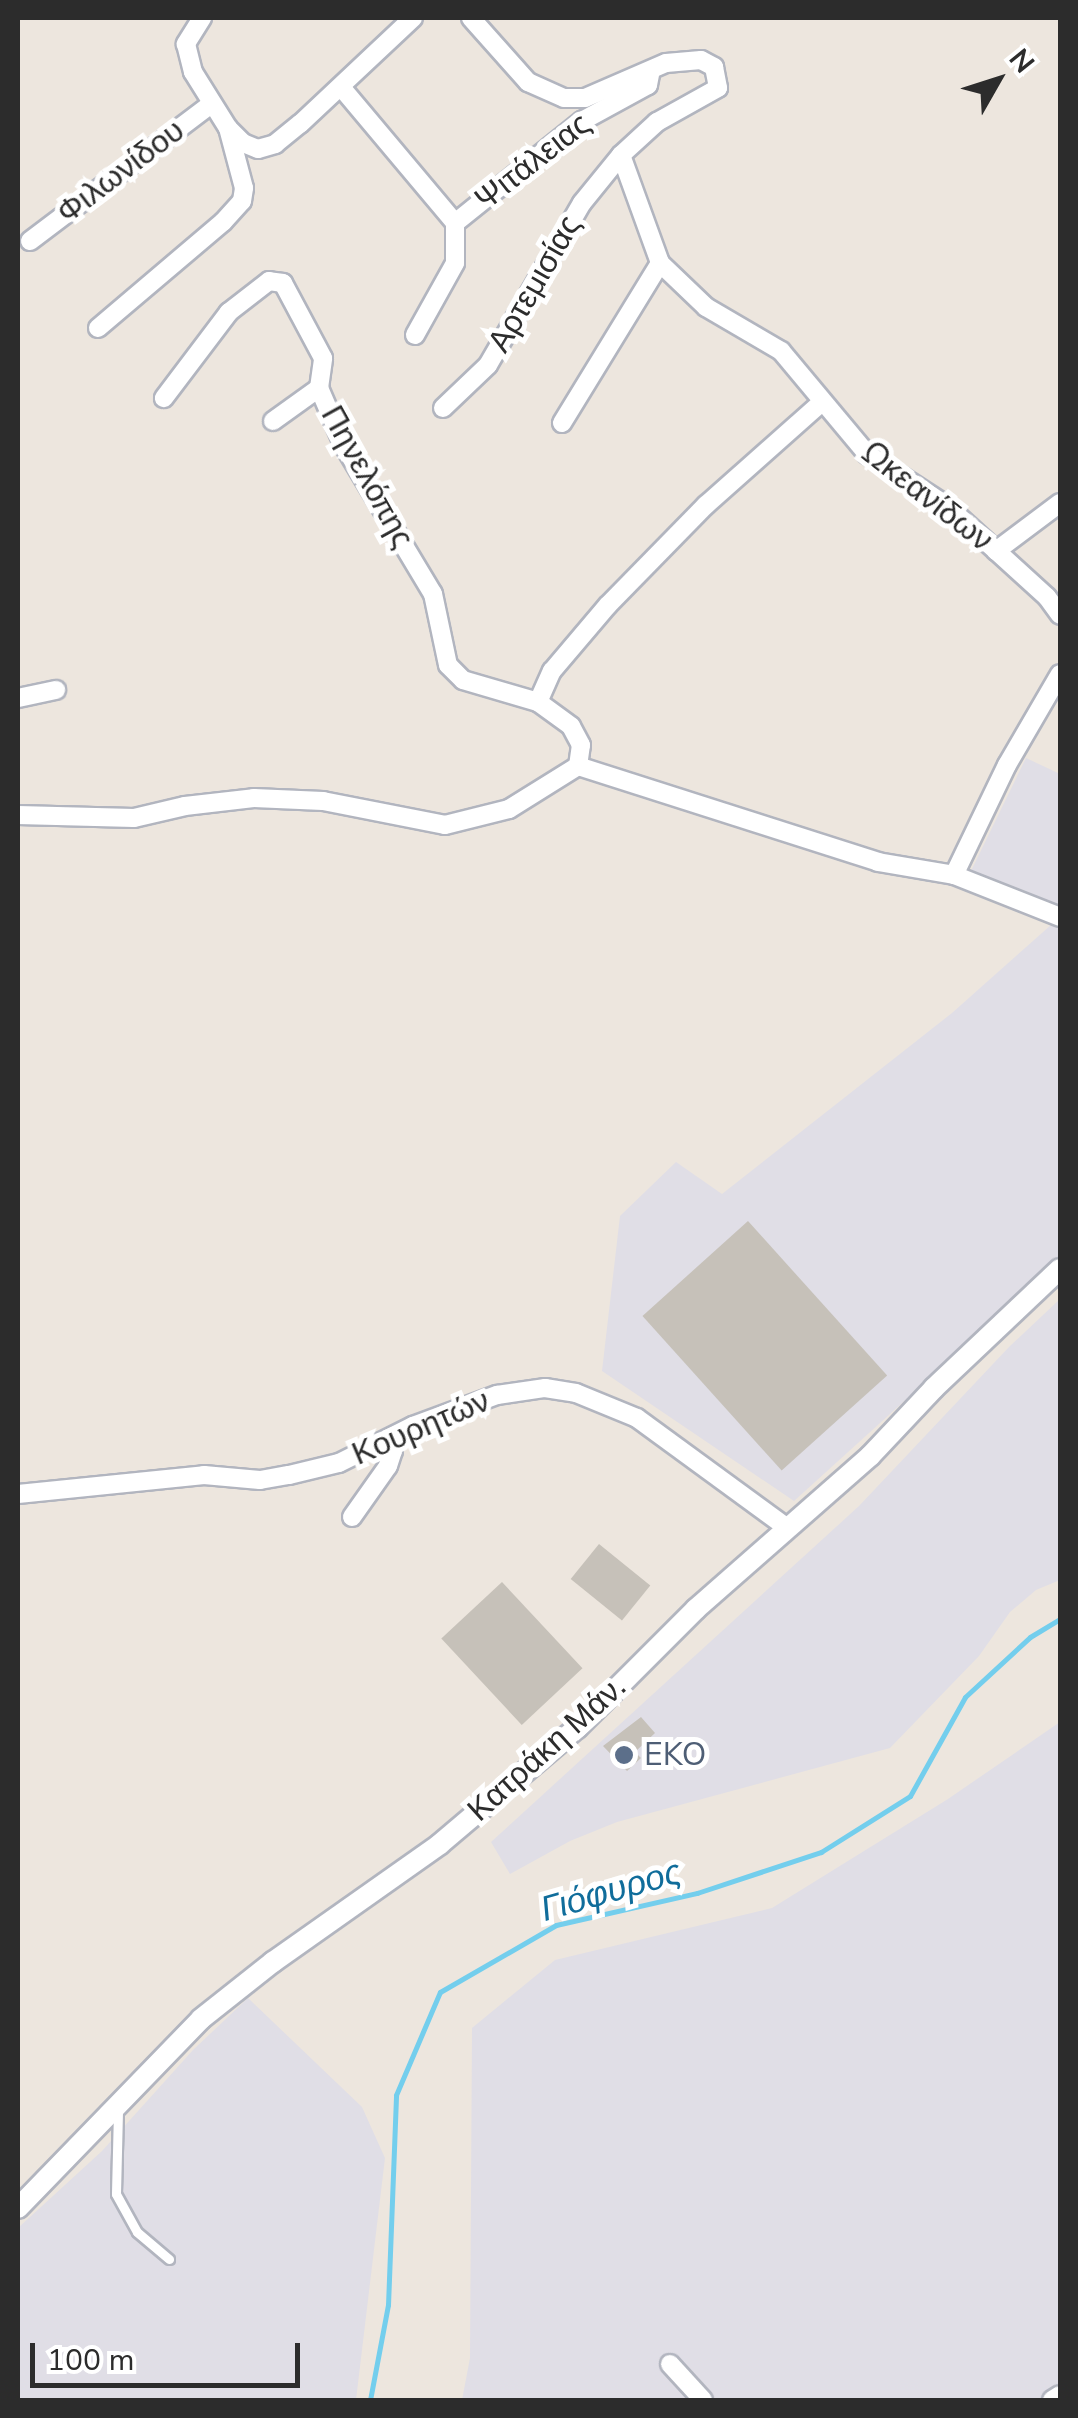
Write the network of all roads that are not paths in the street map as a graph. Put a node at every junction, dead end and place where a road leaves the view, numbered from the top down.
1 (202, 18) edge
2 (413, 18) edge
3 (471, 18) edge
4 (651, 70) junction
5 (342, 87) junction
6 (211, 104) junction
7 (228, 128) junction
8 (622, 155) junction
9 (454, 223) junction
10 (30, 241) dead end
11 (660, 263) junction
12 (98, 328) dead end
13 (416, 335) dead end
14 (319, 388) junction
15 (164, 398) dead end
16 (822, 402) junction
17 (443, 408) dead end
18 (273, 421) dead end
19 (562, 423) dead end
20 (1060, 503) edge
21 (996, 551) junction
22 (1060, 616) edge
23 (1060, 674) edge
24 (56, 690) dead end
25 (18, 698) edge
26 (538, 702) junction
27 (578, 766) junction
28 (18, 815) edge
29 (954, 875) junction
30 (1060, 917) edge
31 (1060, 1269) edge
32 (392, 1437) junction
33 (18, 1494) edge
34 (352, 1516) dead end
35 (786, 1527) junction
36 (118, 2103) junction
37 (18, 2208) edge
38 (169, 2259) dead end
39 (670, 2364) dead end
40 (1060, 2395) edge
41 (704, 2400) edge
42 (1052, 2400) edge

1 - 6 street
2 - 5 street
3 - 4 street
4 - 8 street
4 - 9 street, Ψιτάλειας
5 - 7 street
5 - 9 street, Ψιτάλειας
6 - 7 street
6 - 10 street, Φιλωνίδου
7 - 12 street
8 - 11 street, Ωκεανίδων
8 - 17 street, Αρτεμισίας
9 - 13 street
11 - 16 street, Ωκεανίδων
11 - 19 street
14 - 15 street, Πηνελόπης
14 - 18 street
14 - 26 street, Πηνελόπης
16 - 21 street, Ωκεανίδων
16 - 26 street
20 - 21 street
21 - 22 street, Ωκεανίδων
23 - 29 street
24 - 25 street
26 - 27 street, Πηνελόπης
27 - 28 street
27 - 29 street
29 - 30 street
31 - 35 street, Κατράκη Μάν.
32 - 33 street, Κουρητών
32 - 34 street
32 - 35 street, Κουρητών
35 - 36 street, Κατράκη Μάν.
36 - 37 street, Κατράκη Μάν.
36 - 38 lane
39 - 41 street
40 - 42 street

